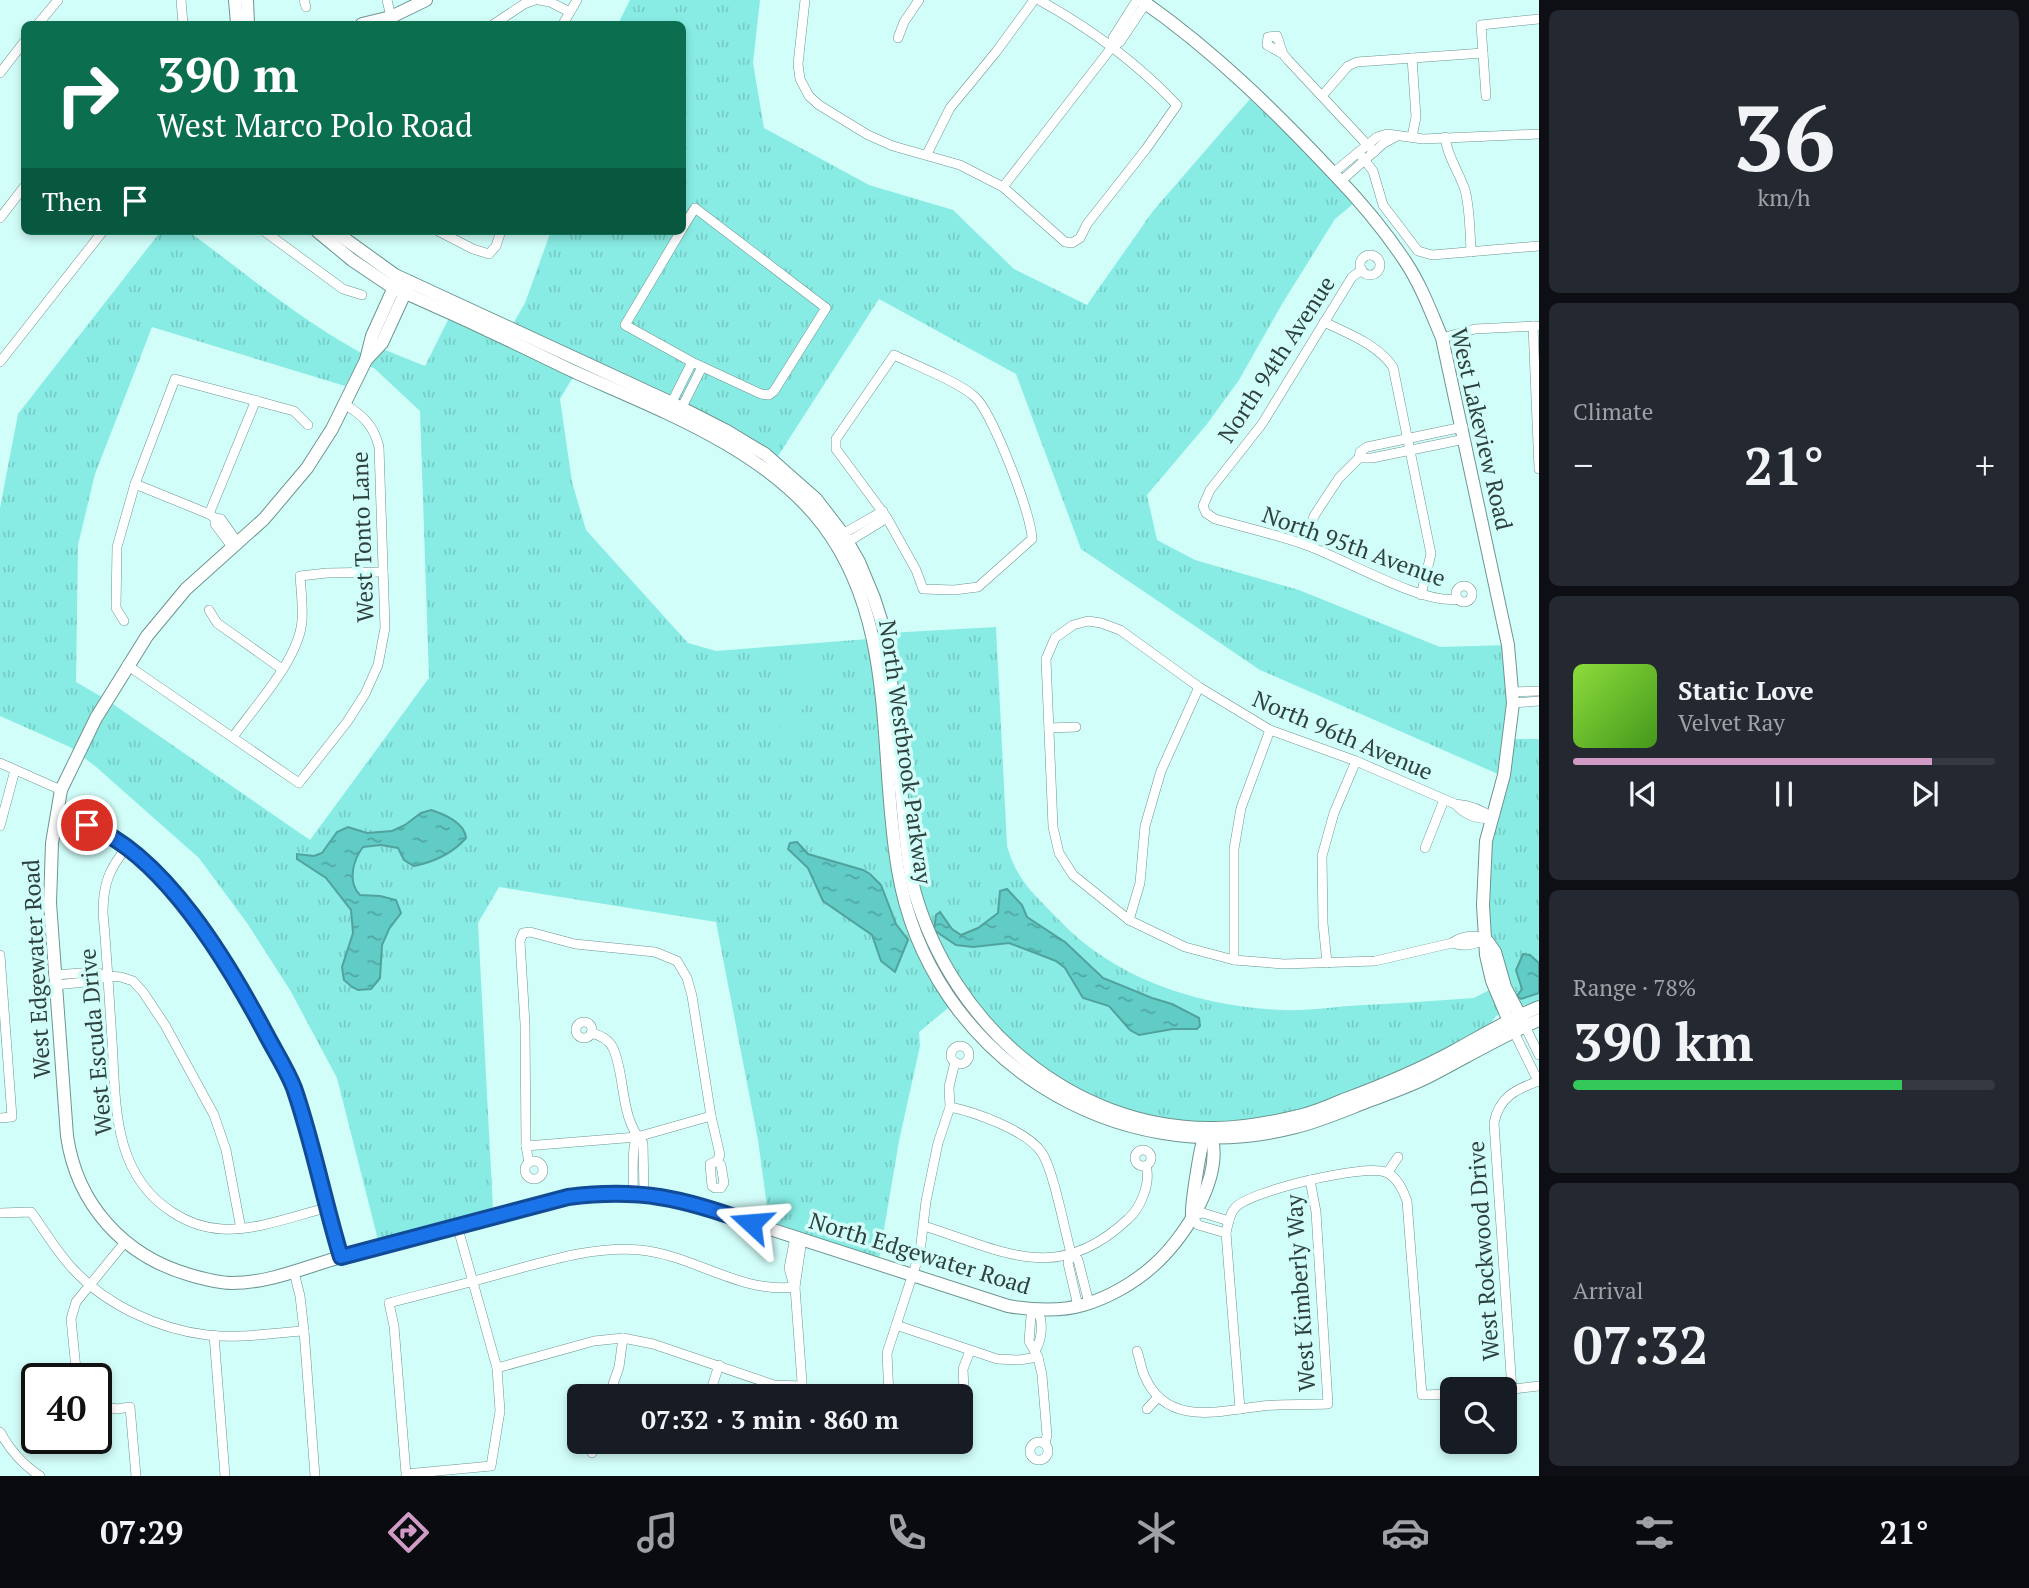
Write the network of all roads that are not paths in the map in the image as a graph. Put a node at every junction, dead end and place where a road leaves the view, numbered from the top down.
1 (58, 0) edge
2 (181, 0) edge
3 (235, 0) edge
4 (247, 0) edge
5 (387, 0) edge
6 (426, 0) edge
7 (537, 0) edge
8 (577, 0) edge
9 (805, 0) edge
10 (919, 0) edge
11 (1037, 0) edge
12 (1142, 1) edge
13 (570, 12) junction
14 (391, 17) junction
15 (1539, 19) edge
16 (45, 21) edge
17 (183, 21) edge
18 (237, 21) edge
19 (248, 21) edge
20 (374, 21) edge
21 (498, 21) edge
22 (566, 21) edge
23 (898, 38) dead end
24 (21, 46) edge
25 (1112, 47) junction
26 (1483, 53) junction
27 (1283, 54) dead end
28 (1412, 58) junction
29 (0, 73) edge
30 (1322, 96) junction
31 (1486, 96) dead end
32 (1539, 134) edge
33 (1412, 137) junction
34 (1445, 137) junction
35 (1371, 148) junction
36 (927, 154) junction
37 (1362, 156) junction
38 (1337, 177) junction
39 (1003, 187) junction
40 (21, 191) edge
41 (0, 218) edge
42 (686, 223) edge
43 (100, 235) edge
44 (270, 235) edge
45 (322, 235) edge
46 (339, 235) edge
47 (446, 235) edge
48 (500, 235) edge
49 (679, 235) edge
50 (1539, 246) edge
51 (1471, 252) junction
52 (1362, 270) dead end
53 (402, 285) junction
54 (362, 295) dead end
55 (1324, 322) junction
56 (1536, 326) edge
57 (1442, 338) junction
58 (0, 362) edge
59 (692, 362) junction
60 (702, 367) junction
61 (256, 400) junction
62 (344, 404) junction
63 (674, 411) junction
64 (308, 425) dead end
65 (1464, 433) junction
66 (1407, 438) junction
67 (1410, 450) junction
68 (1359, 458) junction
69 (1539, 469) edge
70 (135, 484) junction
71 (1203, 506) joint
72 (885, 514) junction
73 (213, 519) junction
74 (841, 541) junction
75 (1304, 544) junction
76 (236, 545) junction
77 (383, 572) junction
78 (1421, 594) junction
79 (1458, 599) dead end
80 (209, 610) dead end
81 (124, 621) dead end
82 (127, 665) junction
83 (282, 669) junction
84 (1199, 687) junction
85 (1539, 691) edge
86 (1513, 698) junction
87 (1539, 701) edge
88 (1076, 727) dead end
89 (1049, 728) junction
90 (1270, 730) junction
91 (233, 737) junction
92 (1356, 761) junction
93 (0, 763) edge
94 (15, 770) junction
95 (61, 790) junction
96 (1444, 800) junction
97 (1492, 818) junction
98 (87, 825) dead end
99 (0, 826) edge
100 (127, 847) junction
101 (1425, 848) dead end
102 (1129, 920) junction
103 (1486, 938) junction
104 (0, 955) edge
105 (1234, 960) junction
106 (1327, 963) junction
107 (107, 976) junction
108 (54, 980) junction
109 (1539, 1007) edge
110 (1539, 1020) edge
111 (1517, 1023) junction
112 (592, 1033) dead end
113 (1539, 1055) edge
114 (955, 1062) dead end
115 (1539, 1081) edge
116 (950, 1107) junction
117 (711, 1116) junction
118 (0, 1118) edge
119 (1208, 1135) junction
120 (638, 1137) junction
121 (526, 1146) junction
122 (1398, 1157) dead end
123 (717, 1161) dead end
124 (529, 1163) dead end
125 (1146, 1166) dead end
126 (1388, 1172) junction
127 (1310, 1180) junction
128 (638, 1193) junction
129 (326, 1208) junction
130 (0, 1213) edge
131 (1192, 1216) junction
132 (1229, 1221) junction
133 (457, 1225) junction
134 (924, 1226) junction
135 (241, 1229) junction
136 (1226, 1233) junction
137 (798, 1238) junction
138 (125, 1242) junction
139 (1071, 1253) junction
140 (341, 1257) junction
141 (294, 1272) junction
142 (913, 1276) junction
143 (472, 1282) junction
144 (91, 1286) junction
145 (794, 1287) junction
146 (1084, 1304) junction
147 (1037, 1310) junction
148 (896, 1325) junction
149 (304, 1331) junction
150 (214, 1335) junction
151 (623, 1338) junction
152 (970, 1351) junction
153 (1138, 1351) dead end
154 (1036, 1354) junction
155 (76, 1363) edge
156 (719, 1365) junction
157 (497, 1368) junction
158 (1507, 1377) edge
159 (613, 1384) edge
160 (713, 1384) edge
161 (771, 1384) edge
162 (802, 1384) edge
163 (888, 1384) edge
164 (964, 1384) edge
165 (1539, 1387) edge
166 (1517, 1389) edge
167 (1440, 1394) edge
168 (1158, 1397) junction
169 (112, 1408) edge
170 (1146, 1409) dead end
171 (1240, 1409) junction
172 (0, 1432) edge
173 (1045, 1444) dead end
174 (26, 1472) edge
175 (406, 1474) edge
176 (40, 1476) edge
177 (136, 1476) edge
178 (225, 1476) edge
179 (315, 1476) edge

1 - 16 street
2 - 17 street
3 - 18 street
4 - 19 street
5 - 14 street
6 - 14 street
7 - 13 street
7 - 21 street
8 - 13 street
9 - 36 street
10 - 23 street
11 - 25 street
11 - 36 street
12 - 25 street
12 - 38 street, West Lakeview Road
13 - 22 street
14 - 20 street
15 - 26 street
24 - 29 street
25 - 39 street
25 - 39 street
26 - 28 street
26 - 31 street
27 - 30 street
28 - 30 street
28 - 33 street
30 - 35 street
32 - 34 street
33 - 34 street
33 - 35 street
34 - 51 street
35 - 37 street
36 - 39 street
37 - 38 street
37 - 51 street
38 - 57 street, West Lakeview Road
40 - 41 street
42 - 60 street
43 - 58 street
44 - 54 street
45 - 53 street, North Westbrook Parkway
46 - 53 street, North Westbrook Parkway
47 - 48 street
49 - 59 street
50 - 51 street
52 - 55 street, North 94th Avenue
53 - 62 street, West Edgewater Road
53 - 63 street, North Westbrook Parkway
55 - 66 street
55 - 71 street, North 94th Avenue
56 - 57 street
56 - 69 street
57 - 65 street, West Lakeview Road
59 - 60 street
59 - 63 street
60 - 63 street
61 - 64 street
61 - 70 street
61 - 73 street
62 - 76 street, West Edgewater Road
62 - 77 street, West Tonto Lane
63 - 74 street, North Westbrook Parkway
65 - 66 street
65 - 67 street
65 - 86 street, West Lakeview Road
66 - 67 street
66 - 68 street
67 - 68 street
67 - 78 street
68 - 75 street
70 - 73 street
70 - 81 street
71 - 75 street, North 95th Avenue
72 - 72 street
72 - 74 street
73 - 76 street
74 - 119 street, North Westbrook Parkway
75 - 78 street, North 95th Avenue
76 - 82 street, West Edgewater Road
77 - 83 street
77 - 91 street, West Tonto Lane
78 - 79 street, North 95th Avenue
80 - 83 street
82 - 91 street
82 - 95 street, West Edgewater Road
83 - 91 street
84 - 89 street, North 96th Avenue
84 - 90 street, North 96th Avenue
84 - 102 street
85 - 86 street
86 - 87 street
86 - 97 street, West Lakeview Road
88 - 89 street
89 - 102 street
90 - 92 street, North 96th Avenue
90 - 105 street
92 - 96 street, North 96th Avenue
92 - 106 street
93 - 94 street
94 - 95 street
94 - 99 street
95 - 108 street, West Edgewater Road
96 - 97 street, North 96th Avenue
96 - 101 street
97 - 103 street, West Lakeview Road
98 - 100 street
100 - 107 street, West Escuda Drive
100 - 129 street
102 - 105 street
103 - 106 street
103 - 111 street, West Lakeview Road
104 - 118 street
105 - 106 street
107 - 108 street
107 - 135 street
107 - 135 street, West Escuda Drive
108 - 138 street, West Edgewater Road
109 - 111 street, North Westbrook Parkway
110 - 111 street, North Westbrook Parkway
111 - 113 street, West Lakeview Road
111 - 115 street, West Lakeview Road
111 - 119 street, North Westbrook Parkway
112 - 120 street
114 - 116 street
115 - 158 street, West Rockwood Drive
116 - 134 street
116 - 139 street
117 - 120 street
117 - 121 street
117 - 123 street
119 - 131 street, North Edgewater Road
120 - 121 street
120 - 128 street
121 - 124 street
122 - 126 street
125 - 139 street
126 - 127 street
126 - 167 street
127 - 132 street
127 - 171 street, West Kimberly Way
128 - 133 street, North Edgewater Road
128 - 137 street, North Edgewater Road
129 - 135 street, West Escuda Drive
129 - 140 street
130 - 144 street
131 - 132 street
131 - 136 street
131 - 146 street, North Edgewater Road
132 - 136 street
133 - 140 street, North Edgewater Road
133 - 143 street
134 - 139 street
134 - 142 street
136 - 171 street
137 - 142 street, North Edgewater Road
137 - 145 street
138 - 141 street, North Edgewater Road
138 - 144 street
139 - 146 street
140 - 141 street, North Edgewater Road
141 - 149 street
142 - 147 street, North Edgewater Road
142 - 148 street
143 - 145 street
143 - 157 street
143 - 175 street
144 - 150 street
144 - 155 street
145 - 162 street
146 - 147 street, North Edgewater Road
147 - 154 street
148 - 152 street
148 - 163 street
149 - 150 street
149 - 179 street
150 - 178 street
151 - 156 street
151 - 157 street
151 - 159 street
152 - 154 street
152 - 164 street
153 - 168 street
154 - 173 street
156 - 160 street
156 - 161 street
157 - 175 street
165 - 166 street
168 - 170 street
168 - 171 street
169 - 177 street
172 - 174 street
174 - 176 street

